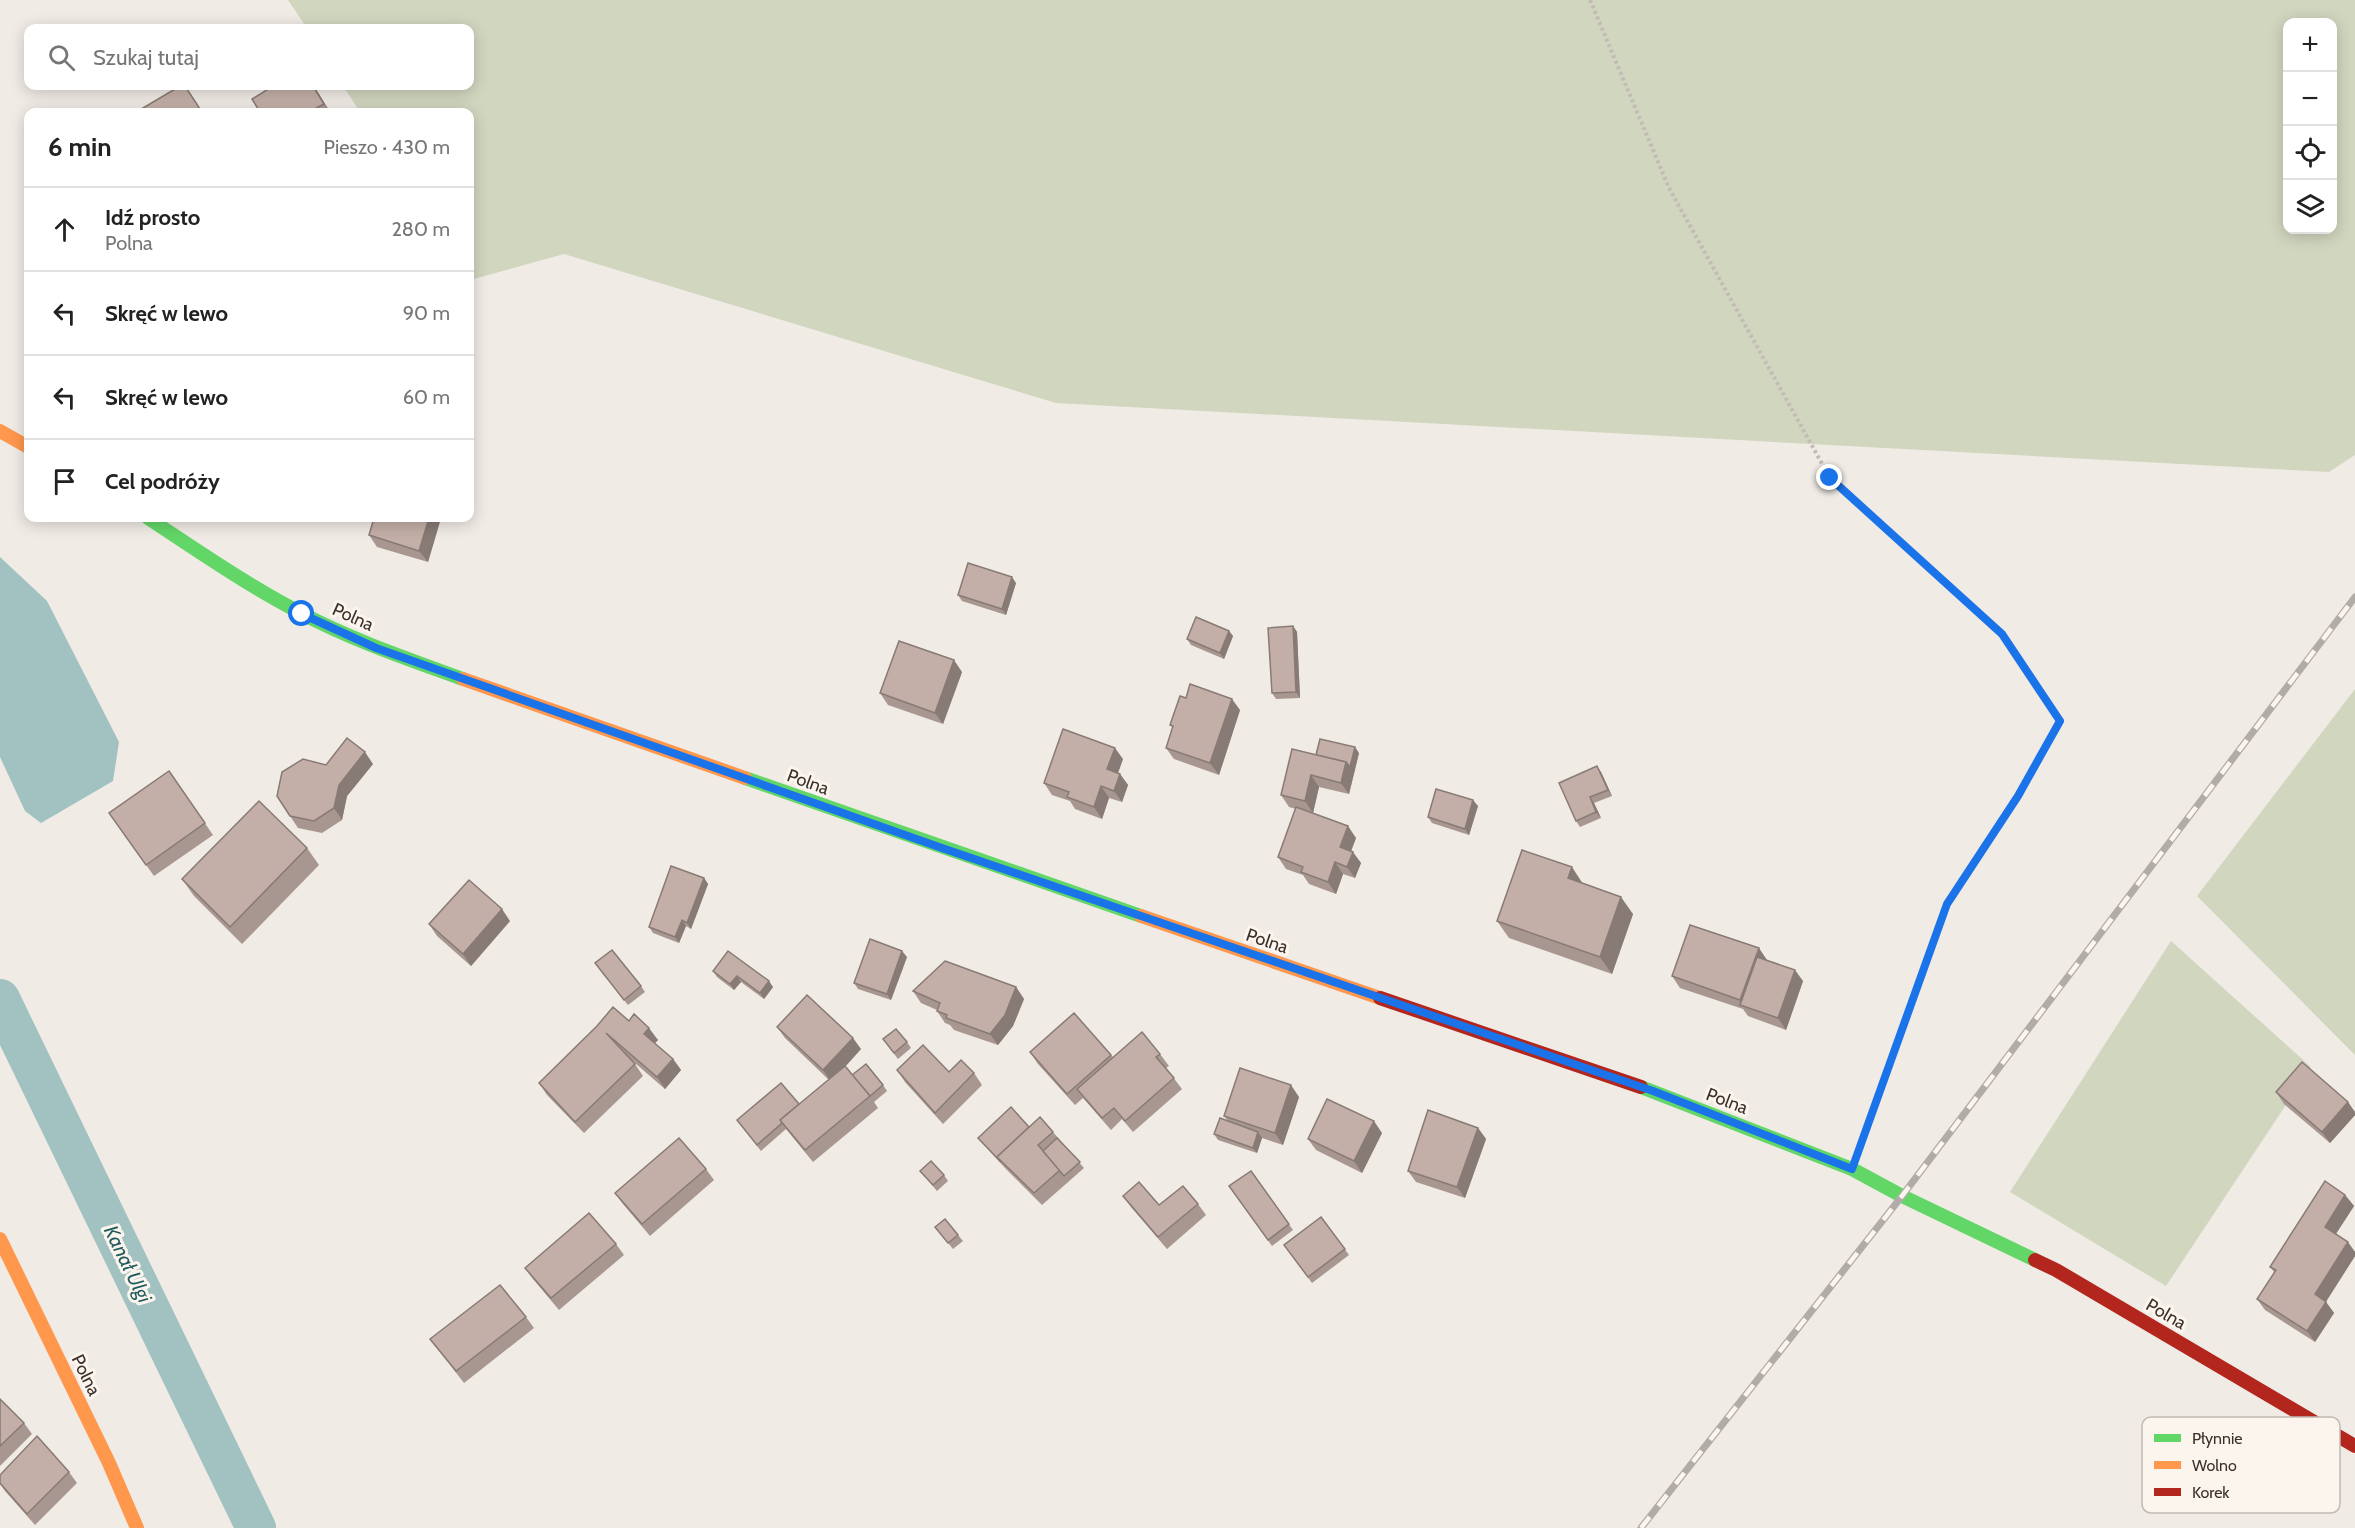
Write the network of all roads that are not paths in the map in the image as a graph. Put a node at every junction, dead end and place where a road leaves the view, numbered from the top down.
1 (0, 431) edge
2 (24, 445) edge
3 (154, 522) edge
4 (0, 1239) edge
5 (2306, 1417) edge
6 (2340, 1437) edge
7 (2355, 1446) edge
8 (137, 1528) edge

1 - 2 street
3 - 5 street, Polna
4 - 8 street, Polna
6 - 7 street, Polna

